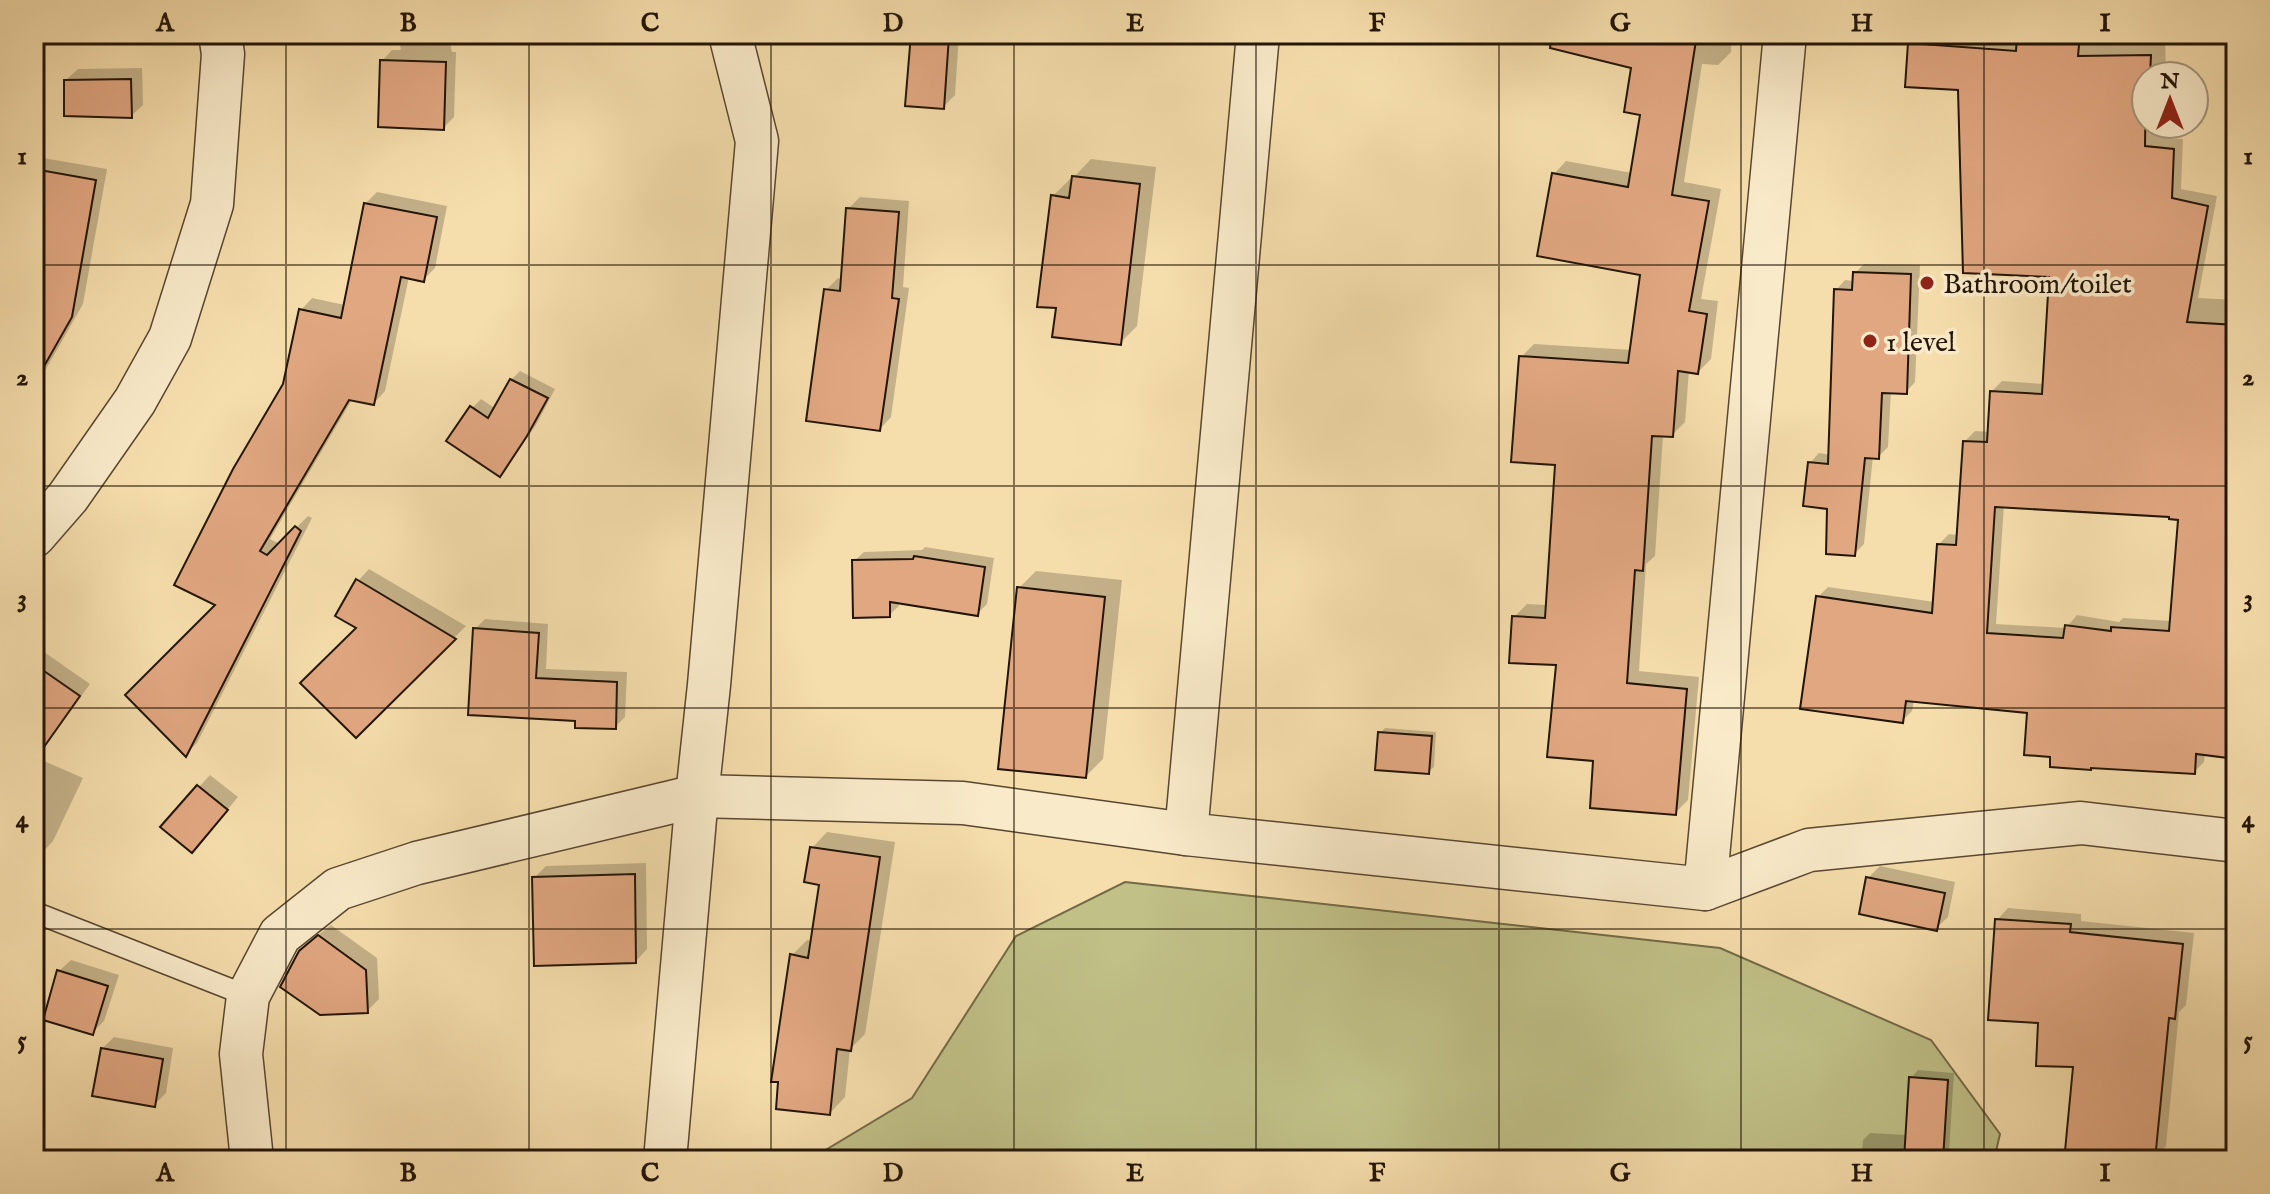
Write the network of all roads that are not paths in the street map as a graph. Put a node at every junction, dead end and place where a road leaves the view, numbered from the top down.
1 (220, 34) edge
2 (730, 34) edge
3 (1258, 34) edge
4 (1785, 34) edge
5 (34, 536) edge
6 (697, 796) junction
7 (1186, 834) junction
8 (2236, 841) edge
9 (1705, 889) junction
10 (34, 912) edge
11 (248, 996) junction
12 (252, 1160) edge
13 (665, 1160) edge

1 - 5 street
2 - 6 street
3 - 7 street
4 - 9 street
6 - 7 street
6 - 11 street
6 - 13 street
7 - 9 street
8 - 9 street
10 - 11 lane
11 - 12 street

